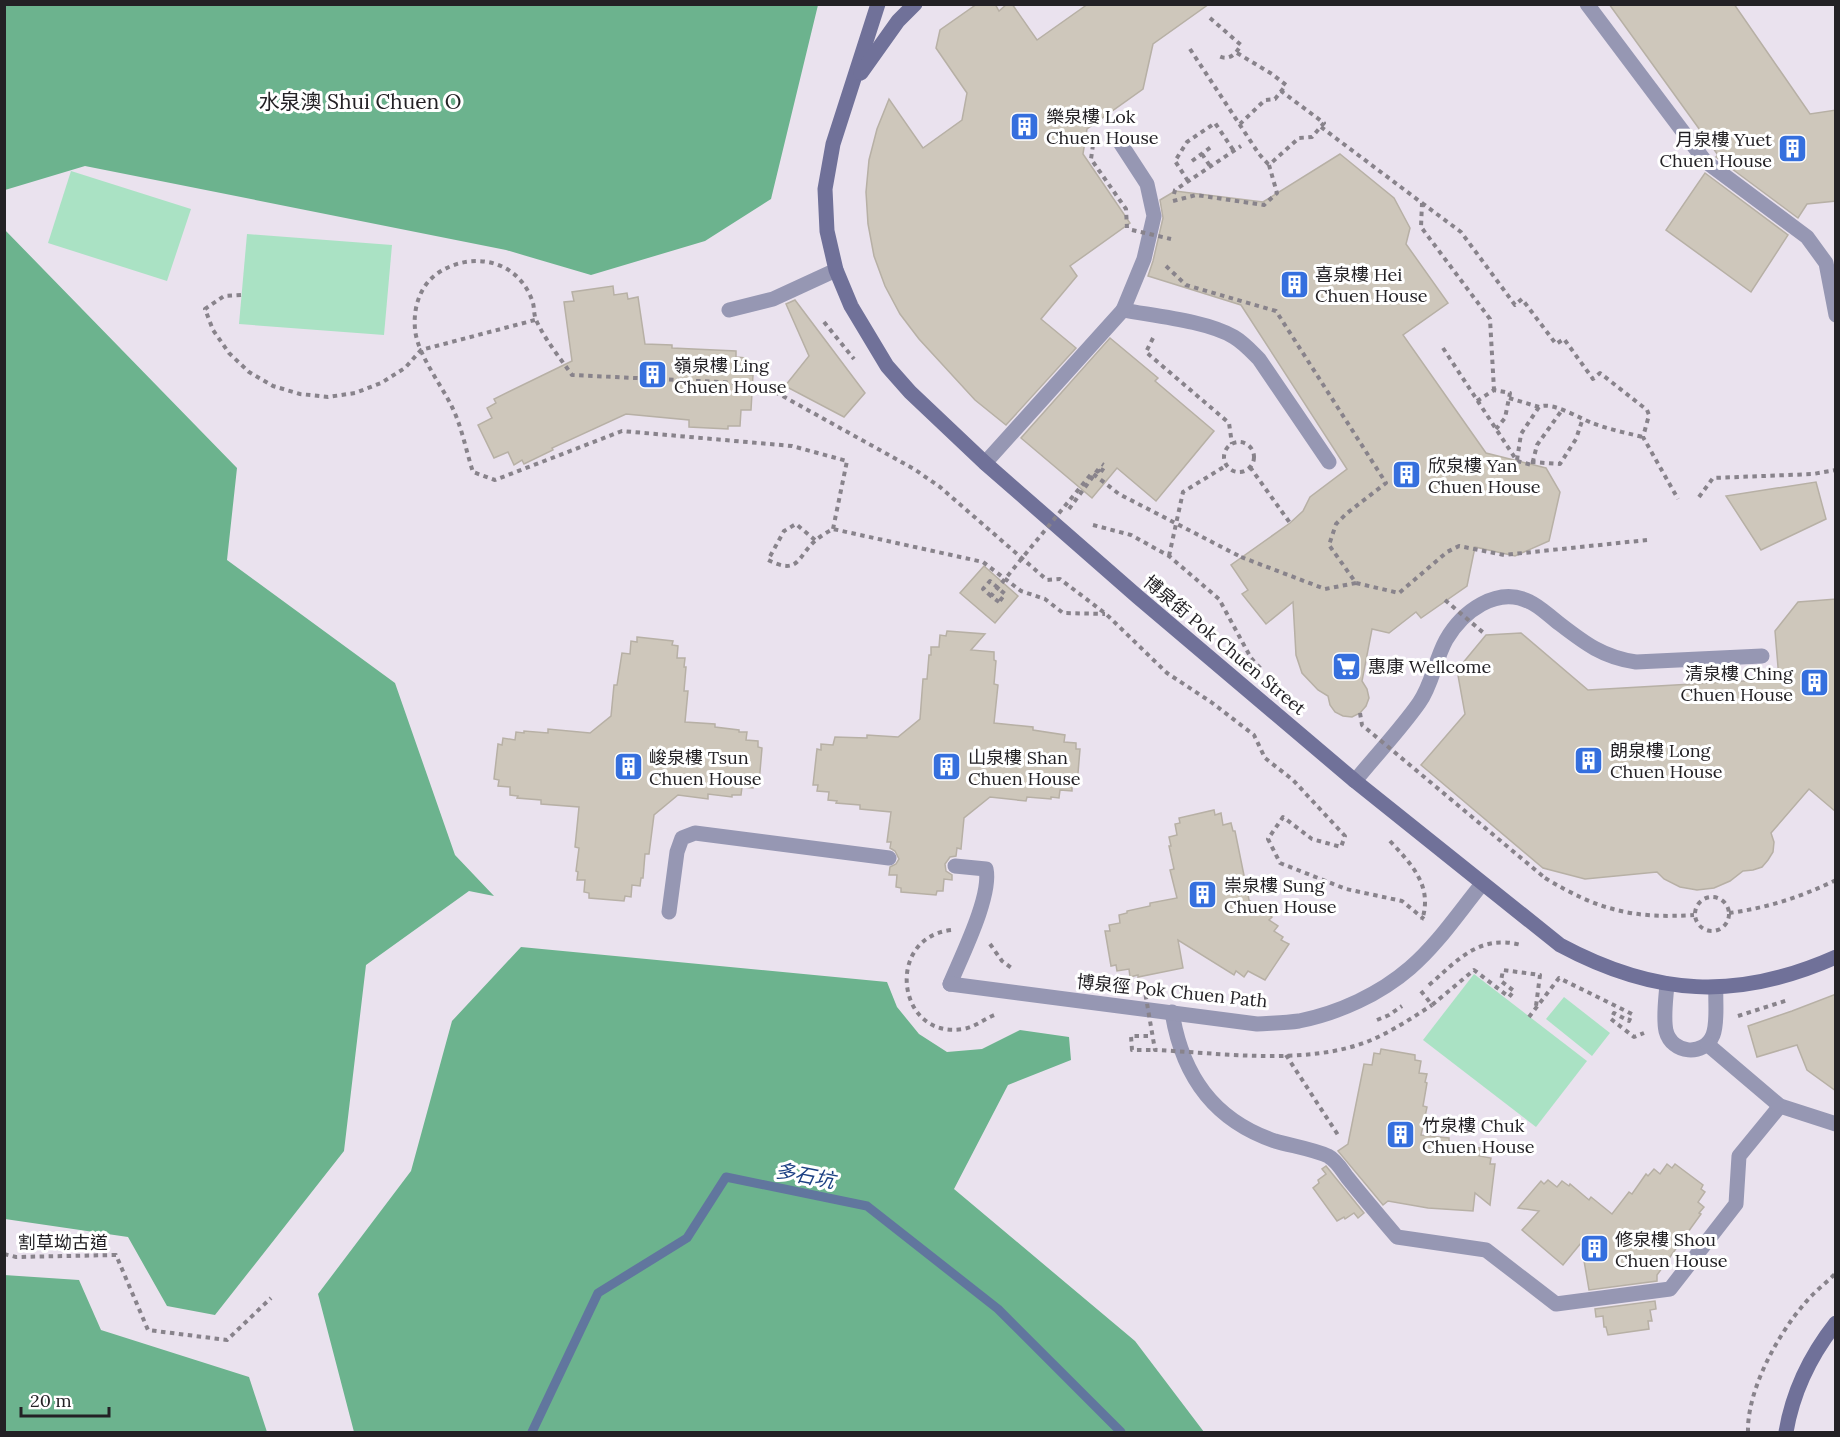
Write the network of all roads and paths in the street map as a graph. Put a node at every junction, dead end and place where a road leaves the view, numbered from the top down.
1 (878, 4) edge
2 (915, 4) edge
3 (1587, 4) edge
4 (1210, 18) dead end
5 (1190, 49) dead end
6 (1237, 52) junction
7 (1219, 56) dead end
8 (853, 85) junction
9 (1281, 91) junction
10 (1240, 124) junction
11 (1321, 126) junction
12 (1119, 141) dead end
13 (1093, 145) dead end
14 (1241, 146) dead end
15 (1211, 147) dead end
16 (1234, 151) junction
17 (1202, 154) junction
18 (1192, 161) dead end
19 (1269, 165) junction
20 (1210, 166) junction
21 (1188, 181) junction
22 (1174, 201) junction
23 (1165, 203) dead end
24 (1422, 203) junction
25 (1171, 239) dead end
26 (836, 270) junction
27 (242, 295) dead end
28 (729, 310) dead end
29 (1123, 310) junction
30 (1836, 315) edge
31 (1164, 318) junction
32 (535, 320) junction
33 (1443, 348) dead end
34 (421, 350) junction
35 (1494, 390) junction
36 (1509, 398) junction
37 (1477, 401) junction
38 (1539, 407) junction
39 (1562, 410) junction
40 (1583, 418) junction
41 (1496, 429) junction
42 (1643, 437) junction
43 (1232, 444) junction
44 (1519, 461) junction
45 (1329, 462) dead end
46 (985, 463) junction
47 (1227, 465) junction
48 (1250, 467) junction
49 (1836, 470) edge
50 (1097, 477) junction
51 (1700, 497) dead end
52 (1678, 499) dead end
53 (1060, 501) dead end
54 (1069, 508) junction
55 (1075, 513) dead end
56 (1290, 523) dead end
57 (1088, 524) dead end
58 (833, 529) junction
59 (815, 540) junction
60 (1647, 540) dead end
61 (1538, 551) dead end
62 (1169, 556) junction
63 (1022, 558) junction
64 (999, 575) junction
65 (1356, 583) dead end
66 (993, 584) junction
67 (990, 596) junction
68 (1445, 600) dead end
69 (1106, 614) junction
70 (1486, 635) dead end
71 (1762, 656) dead end
72 (1266, 673) dead end
73 (1360, 713) dead end
74 (1355, 781) junction
75 (889, 858) dead end
76 (956, 866) dead end
77 (1836, 880) edge
78 (1482, 884) junction
79 (669, 912) dead end
80 (1729, 913) junction
81 (1694, 915) junction
82 (1443, 933) junction
83 (1836, 957) edge
84 (1667, 984) junction
85 (1144, 986) dead end
86 (1716, 988) junction
87 (1432, 1005) junction
88 (1535, 1009) junction
89 (1172, 1012) junction
90 (1529, 1017) dead end
91 (1651, 1031) dead end
92 (1149, 1036) dead end
93 (1707, 1044) junction
94 (1155, 1050) junction
95 (1286, 1055) junction
96 (1780, 1106) junction
97 (1836, 1124) edge
98 (1339, 1136) dead end
99 (4, 1254) edge
100 (1836, 1273) edge
101 (271, 1298) dead end
102 (1836, 1323) edge
103 (1748, 1432) edge
104 (1786, 1432) edge

1 - 8 street, 博泉街 Pok Chuen Street
2 - 8 street, 博泉街 Pok Chuen Street
3 - 30 street
4 - 6 path
5 - 10 path
6 - 7 path
6 - 9 path
8 - 26 street, 博泉街 Pok Chuen Street
9 - 10 path
9 - 11 path
10 - 19 path
11 - 19 path
11 - 24 path
12 - 29 street
13 - 25 path, bridge
14 - 16 path
15 - 17 path
16 - 20 path
16 - 21 path
17 - 18 path
17 - 20 path
19 - 22 path
20 - 21 path
21 - 22 path
22 - 23 path
24 - 35 path
24 - 42 path
26 - 28 street
26 - 46 street, 博泉街 Pok Chuen Street
27 - 34 path
29 - 31 street
29 - 46 street
31 - 43 path
31 - 45 street
32 - 34 path
32 - 34 path
32 - 63 path
33 - 37 path
34 - 58 path
35 - 36 path
35 - 37 path
36 - 38 path
36 - 41 path
37 - 41 path
38 - 39 path
38 - 44 path
39 - 40 path
39 - 44 path
40 - 42 path
40 - 44 path
41 - 44 path
42 - 52 path
43 - 47 path
43 - 48 path
46 - 74 street, 博泉街 Pok Chuen Street
47 - 48 path
47 - 62 path
48 - 56 path
49 - 51 path
50 - 54 path, bridge
50 - 63 path, bridge
50 - 65 path, bridge
53 - 54 path
54 - 55 path
57 - 62 path, 博泉街 Pok Chuen Street
58 - 59 path
58 - 64 path
59 - 59 path
60 - 61 path
62 - 72 path, 博泉街 Pok Chuen Street
63 - 67 path, bridge
63 - 69 path
64 - 66 path
64 - 69 path
66 - 67 path
66 - 67 path, bridge
68 - 70 path, bridge
69 - 82 path
71 - 74 street
73 - 81 path, bridge
74 - 78 street, 博泉街 Pok Chuen Street
75 - 79 street
76 - 89 street, 博泉徑 Pok Chuen Path
77 - 80 path
78 - 82 street, 博泉徑 Pok Chuen Path
78 - 84 street, 博泉街 Pok Chuen Street
80 - 81 path
80 - 81 path
82 - 87 path
82 - 89 street, 博泉徑 Pok Chuen Path
83 - 86 street, 博泉街 Pok Chuen Street
84 - 86 street, 博泉街 Pok Chuen Street
84 - 93 street
85 - 94 path, bridge
86 - 93 street
87 - 88 path
87 - 95 path, bridge
88 - 90 path
88 - 91 path
89 - 96 street
92 - 94 path
93 - 96 street
94 - 95 path, bridge
95 - 98 path
96 - 97 street
99 - 101 path, 割草坳古道
100 - 103 path
102 - 104 street

